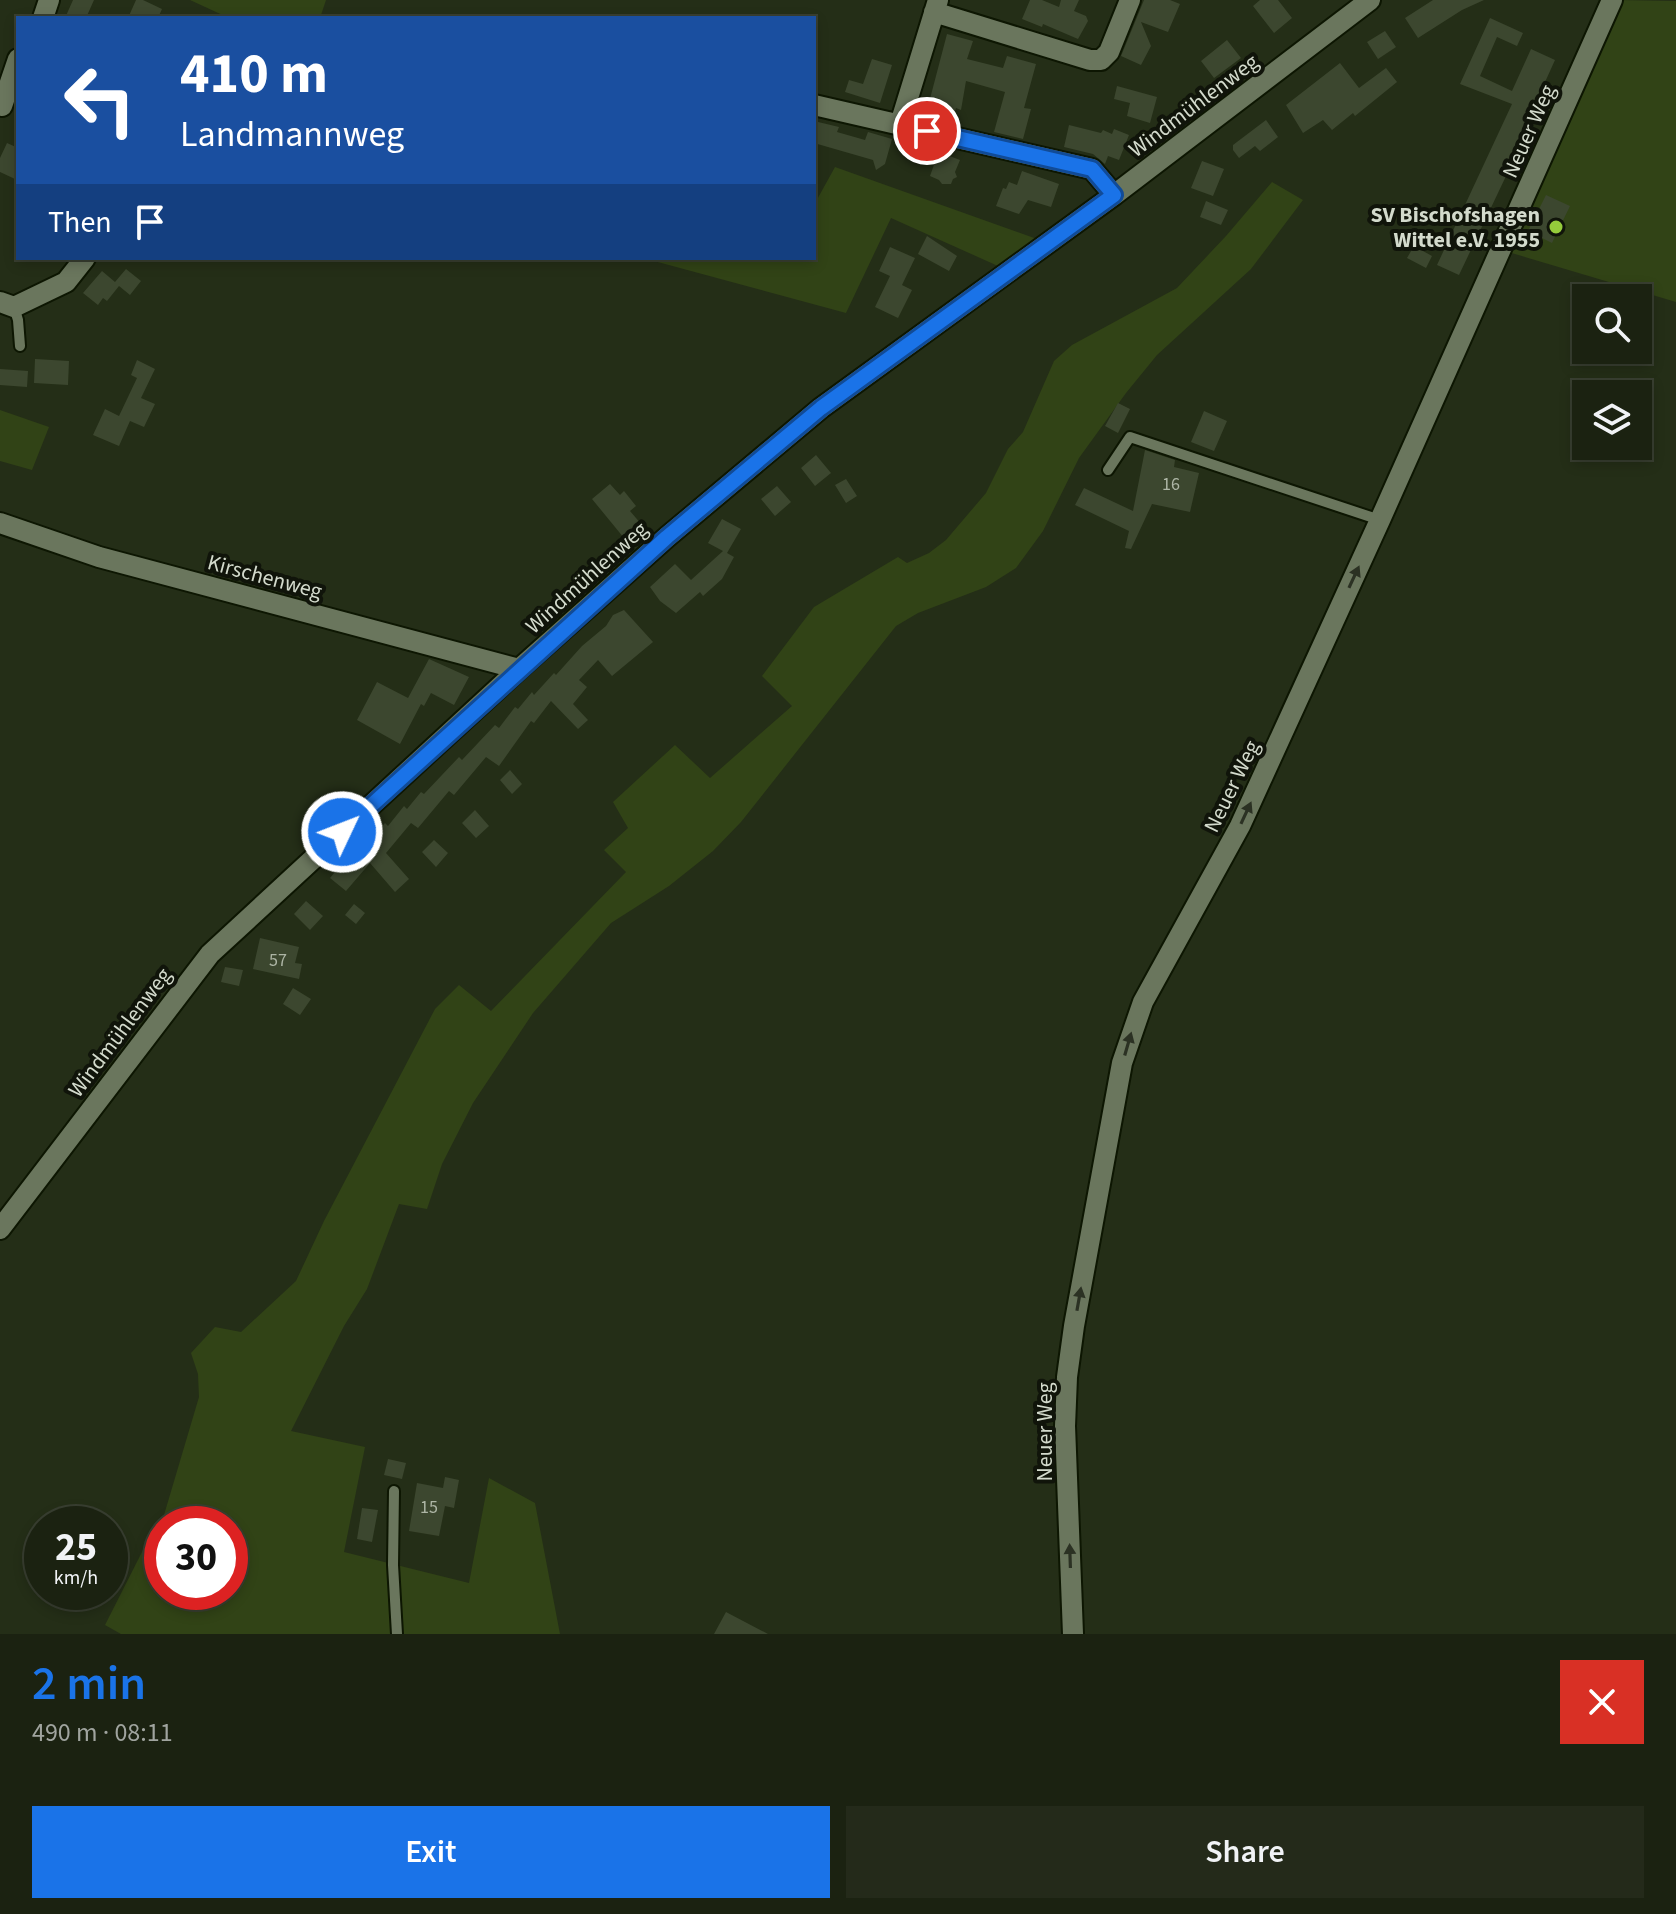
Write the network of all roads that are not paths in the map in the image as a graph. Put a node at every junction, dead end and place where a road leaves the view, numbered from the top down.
1 (1130, 0) edge
2 (1370, 0) edge
3 (1612, 0) edge
4 (936, 6) edge
5 (16, 68) edge
6 (816, 105) edge
7 (7, 108) edge
8 (900, 124) junction
9 (1114, 195) junction
10 (83, 260) edge
11 (7, 304) edge
12 (20, 346) dead end
13 (1108, 470) dead end
14 (1380, 520) junction
15 (0, 523) edge
16 (519, 669) junction
17 (2, 1223) edge
18 (394, 1491) dead end
19 (397, 1634) edge
20 (1073, 1634) edge

1 - 4 street
2 - 9 street, Windmühlenweg
3 - 14 street, Neuer Weg
4 - 8 street
5 - 7 street
6 - 8 street
8 - 9 street
9 - 16 street, Windmühlenweg
10 - 11 street
11 - 12 lane
13 - 14 lane
20 -> 14 street, Neuer Weg
15 - 16 street, Kirschenweg
16 - 17 street, Windmühlenweg
18 - 19 lane

